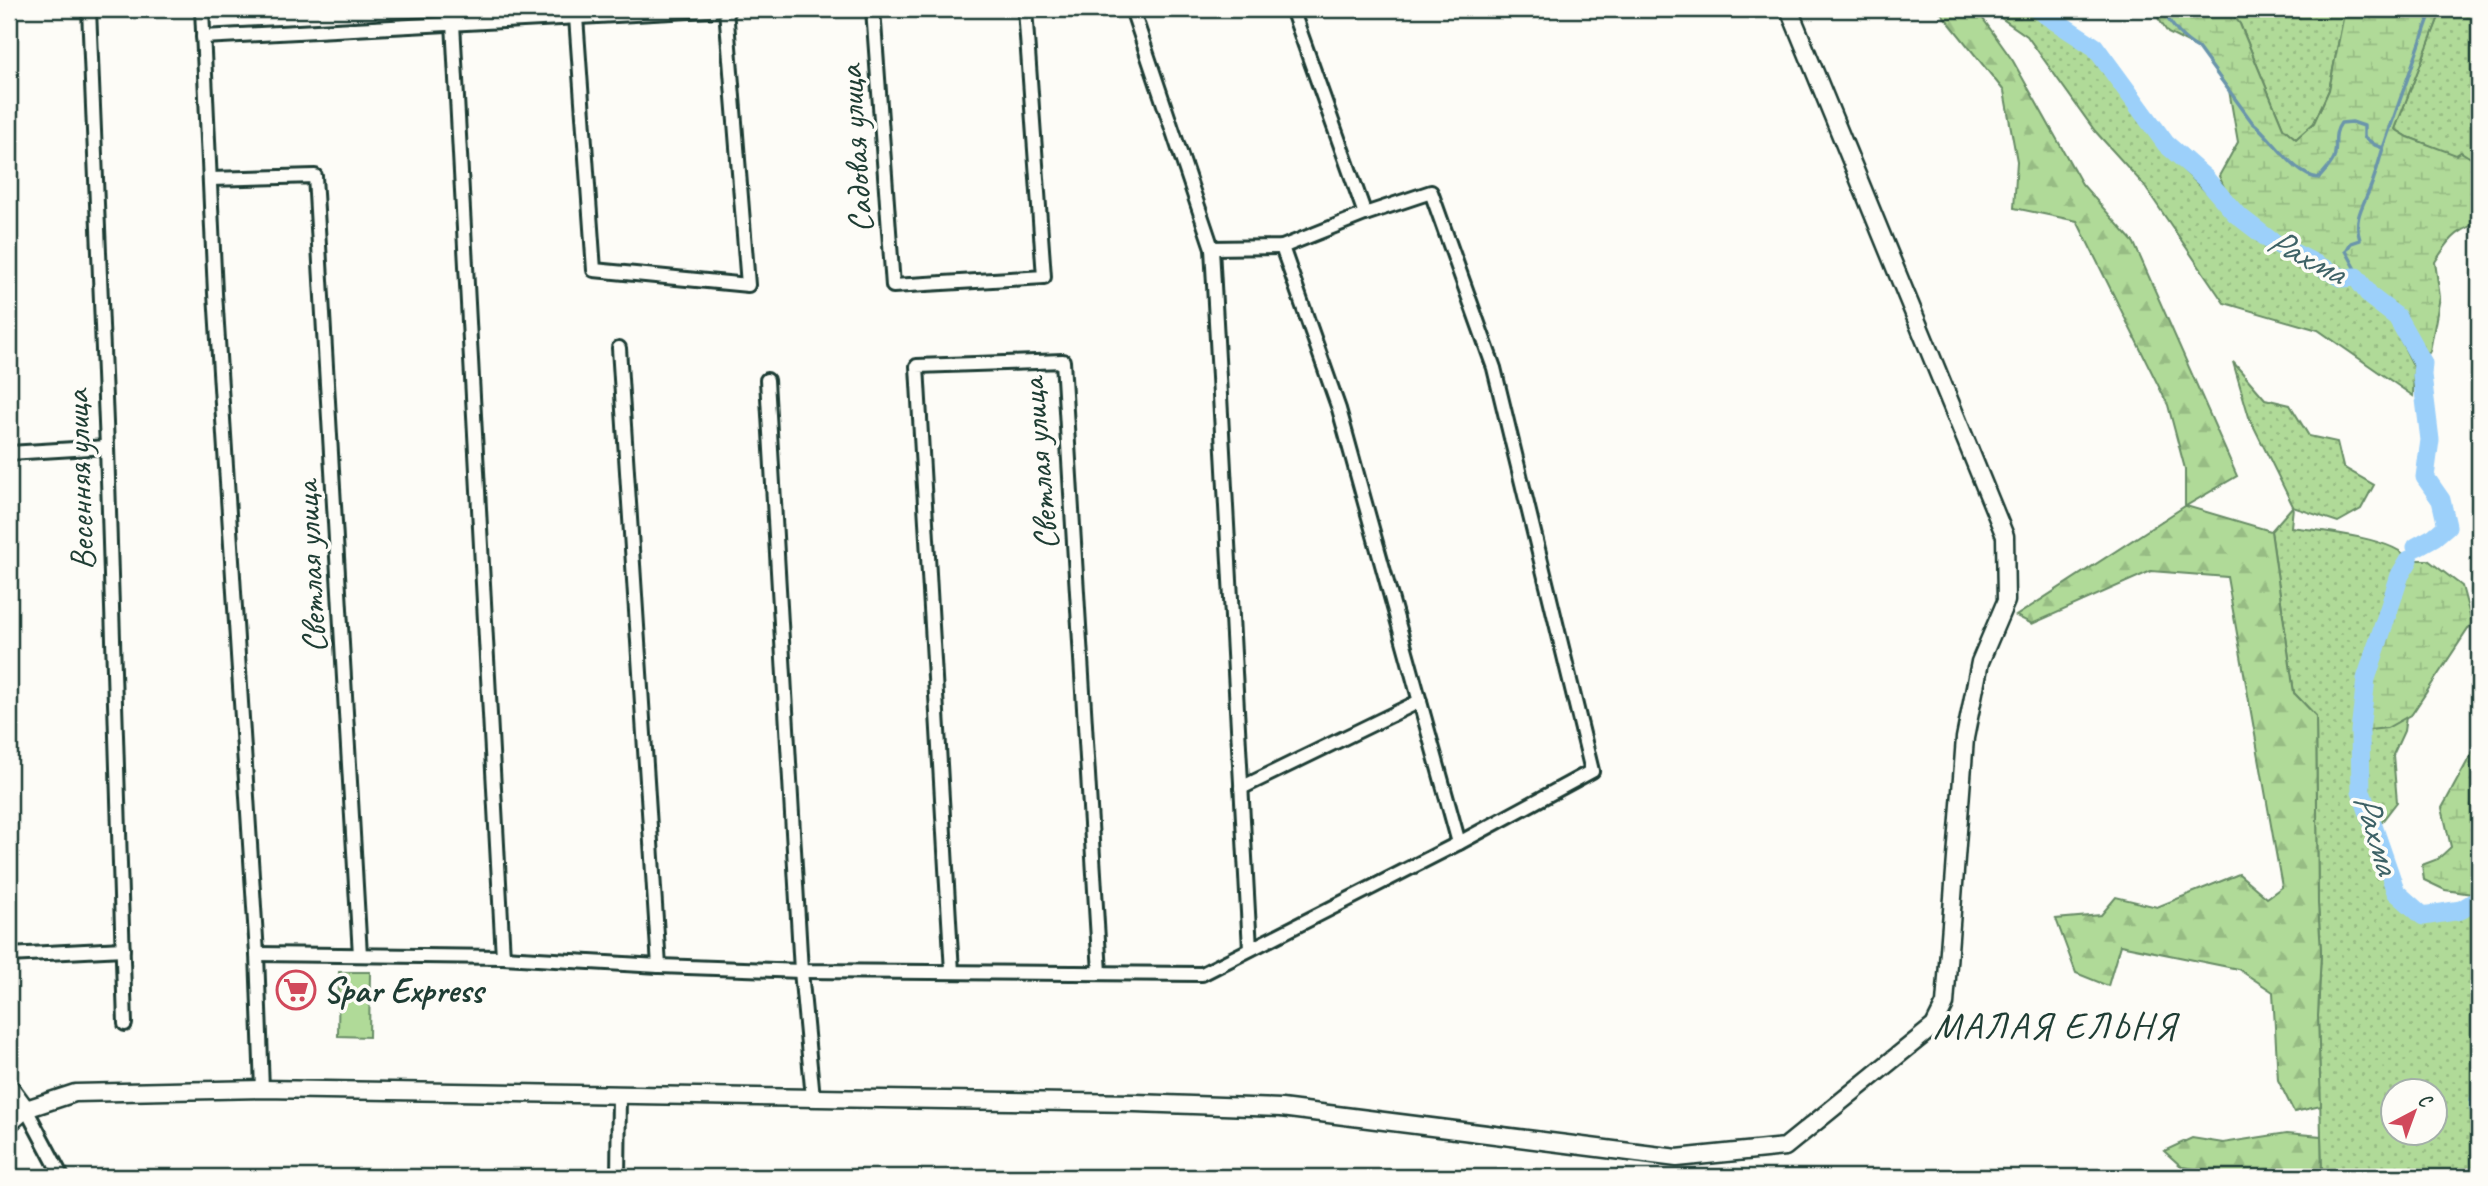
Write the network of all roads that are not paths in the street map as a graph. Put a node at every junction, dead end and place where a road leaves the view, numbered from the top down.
1 (89, 9) edge
2 (202, 9) edge
3 (727, 9) edge
4 (873, 9) edge
5 (1025, 9) edge
6 (1132, 9) edge
7 (1293, 9) edge
8 (1789, 9) edge
9 (576, 17) junction
10 (453, 23) junction
11 (203, 37) junction
12 (210, 179) junction
13 (1365, 214) junction
14 (1282, 247) junction
15 (1212, 248) junction
16 (619, 348) dead end
17 (767, 380) dead end
18 (107, 447) junction
19 (9, 453) edge
20 (1420, 701) junction
21 (1241, 788) junction
22 (1459, 843) junction
23 (123, 949) junction
24 (1250, 949) junction
25 (257, 954) junction
26 (9, 955) edge
27 (360, 955) junction
28 (503, 957) junction
29 (659, 966) junction
30 (801, 971) junction
31 (952, 972) junction
32 (1100, 973) junction
33 (125, 1024) dead end
34 (9, 1086) edge
35 (262, 1088) junction
36 (619, 1095) junction
37 (813, 1098) junction
38 (26, 1109) junction
39 (9, 1124) edge
40 (62, 1177) edge
41 (618, 1177) edge

1 - 18 street, Весенняя улица
2 - 11 street
3 - 9 street
3 - 9 street
4 - 5 street, Садовая улица
6 - 15 street
7 - 13 street
8 - 37 street
9 - 10 street
10 - 11 street
10 - 28 street
11 - 12 street
12 - 25 street
12 - 27 street, Светлая улица
13 - 14 street
13 - 22 street
14 - 15 street
14 - 20 street
15 - 21 street
16 - 29 street
17 - 30 street
18 - 19 street
18 - 23 street, Весенняя улица
20 - 21 street
20 - 22 street
21 - 24 street
22 - 24 street
23 - 26 street
23 - 33 street, Весенняя улица
24 - 32 street
25 - 27 street
25 - 35 street
27 - 28 street
28 - 29 street
29 - 30 street
30 - 31 street
30 - 37 street
31 - 32 street
31 - 32 street, Светлая улица
34 - 38 street
35 - 36 street
35 - 38 street
36 - 37 street
36 - 41 street
38 - 39 street
38 - 40 street

